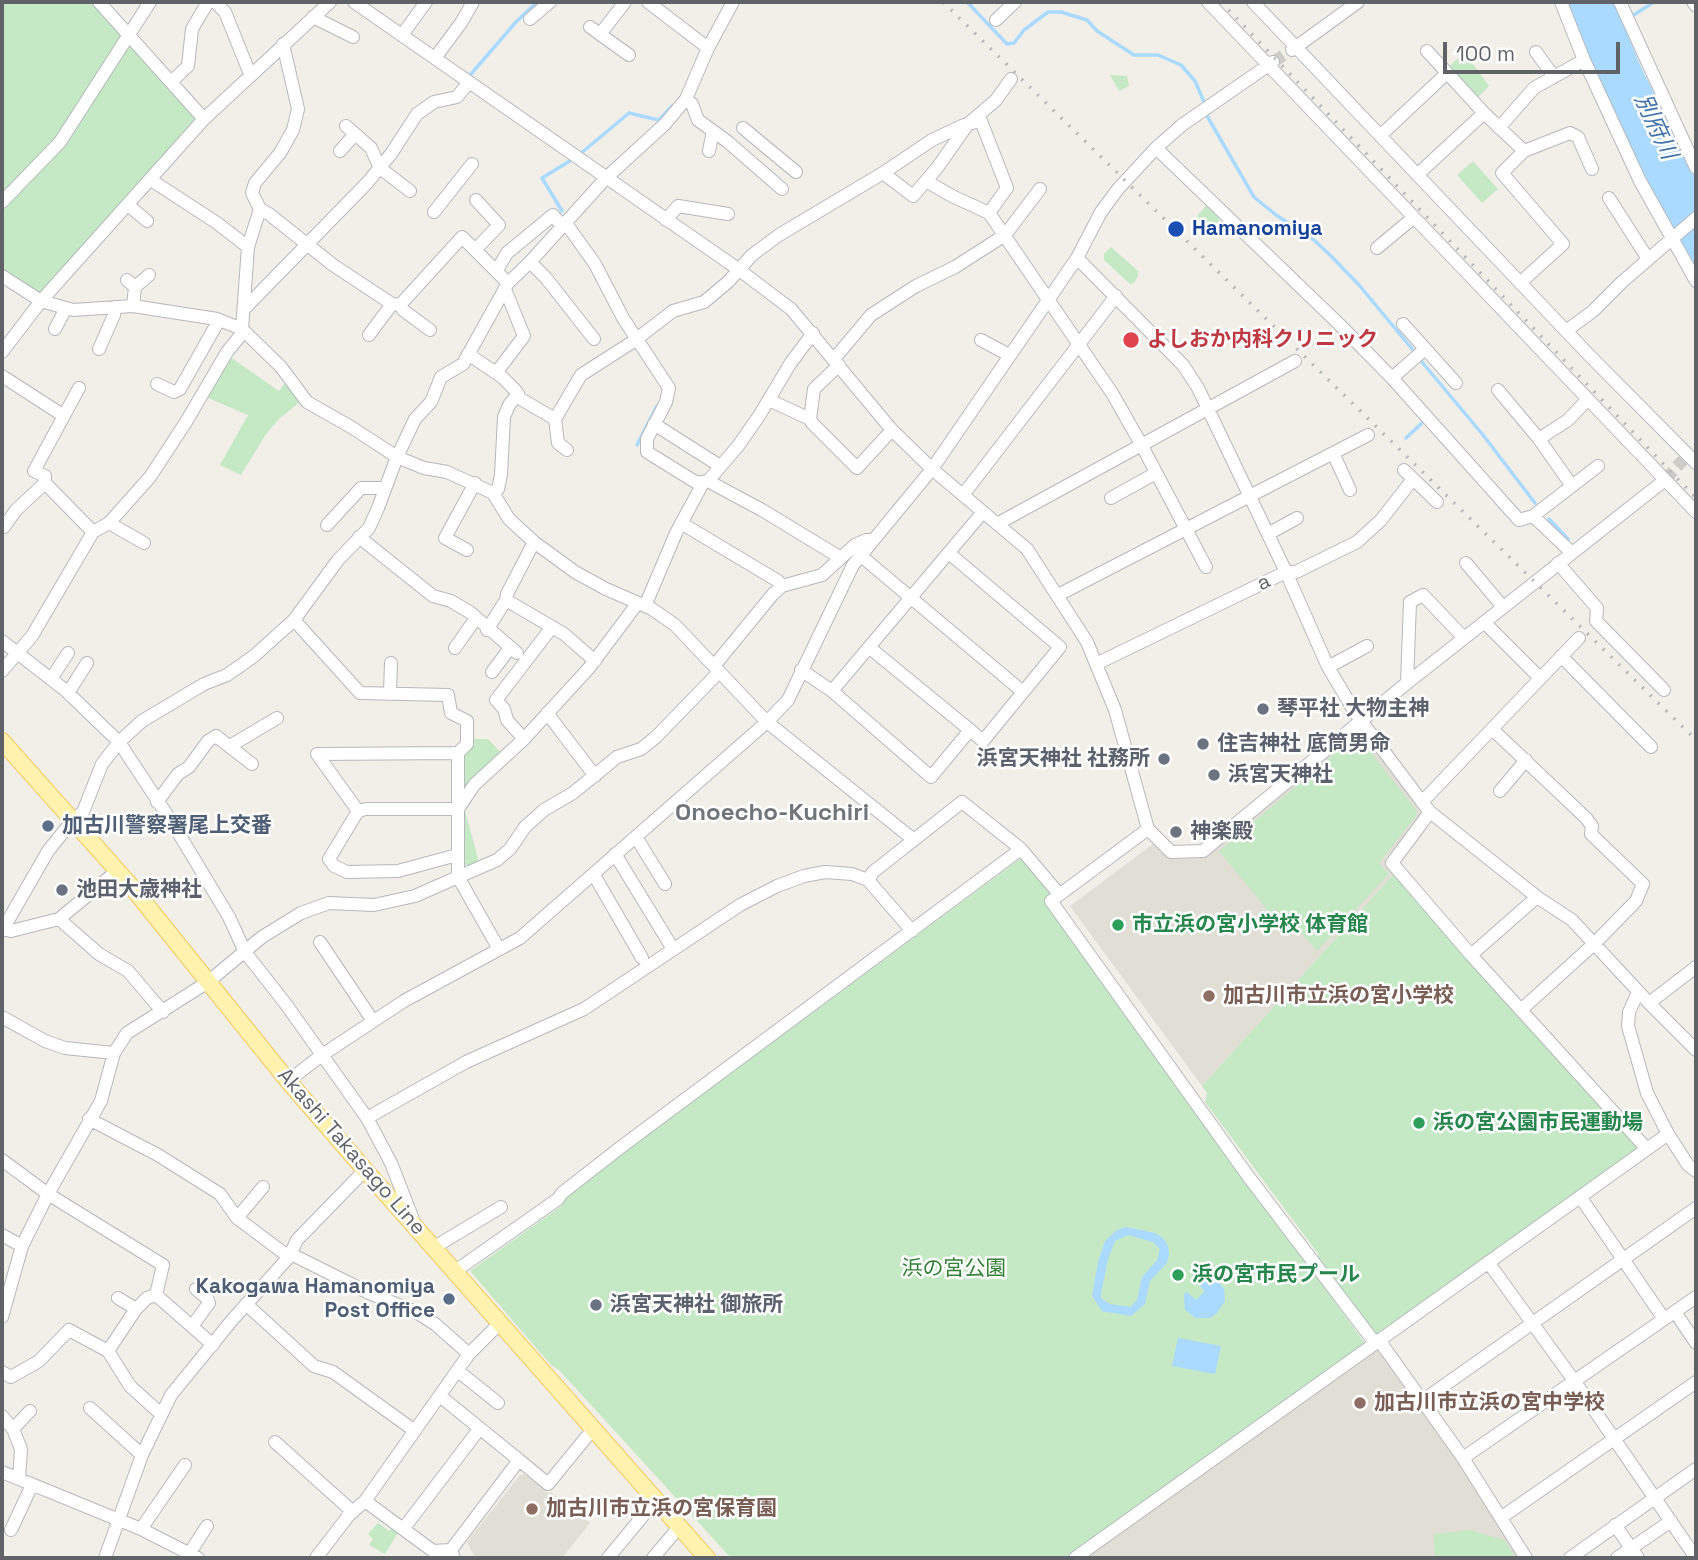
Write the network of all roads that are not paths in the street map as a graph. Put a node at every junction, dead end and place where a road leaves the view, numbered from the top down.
1 (99, 2) edge
2 (150, 2) edge
3 (208, 2) edge
4 (215, 2) edge
5 (330, 2) edge
6 (355, 2) edge
7 (426, 2) edge
8 (473, 2) edge
9 (550, 2) edge
10 (625, 2) edge
11 (648, 2) edge
12 (733, 2) edge
13 (1015, 2) edge
14 (1208, 2) edge
15 (1253, 2) edge
16 (1358, 2) edge
17 (1561, 2) edge
18 (1620, 2) edge
19 (1342, 6) edge
20 (313, 17) junction
21 (530, 19) dead end
22 (996, 20) dead end
23 (402, 35) junction
24 (130, 36) junction
25 (353, 37) dead end
26 (283, 44) junction
27 (708, 48) junction
28 (1294, 48) junction
29 (1427, 51) dead end
30 (1536, 51) dead end
31 (628, 55) dead end
32 (435, 58) junction
33 (1584, 60) junction
34 (1270, 64) junction
35 (1447, 73) junction
36 (250, 74) junction
37 (1554, 77) junction
38 (1011, 79) dead end
39 (171, 82) junction
40 (469, 82) junction
41 (686, 99) junction
42 (1484, 113) junction
43 (204, 119) junction
44 (968, 124) junction
45 (743, 128) dead end
46 (1499, 128) junction
47 (713, 131) junction
48 (1380, 136) junction
49 (1156, 149) junction
50 (340, 151) dead end
51 (709, 151) dead end
52 (1524, 151) junction
53 (778, 157) junction
54 (472, 164) dead end
55 (380, 168) junction
56 (1696, 168) edge
57 (1592, 169) dead end
58 (796, 173) dead end
59 (883, 173) junction
60 (764, 174) junction
61 (1417, 175) junction
62 (606, 178) junction
63 (150, 180) junction
64 (926, 181) junction
65 (782, 189) dead end
66 (1040, 189) dead end
67 (468, 190) junction
68 (410, 191) dead end
69 (2, 202) edge
70 (128, 205) junction
71 (1610, 207) dead end
72 (260, 209) junction
73 (434, 212) dead end
74 (989, 213) junction
75 (728, 214) dead end
76 (1413, 218) junction
77 (1696, 218) edge
78 (666, 220) junction
79 (147, 221) dead end
80 (564, 224) junction
81 (758, 231) dead end
82 (1005, 234) junction
83 (1671, 239) junction
84 (306, 244) junction
85 (767, 244) junction
86 (248, 247) junction
87 (1377, 248) dead end
88 (475, 250) junction
89 (1077, 258) junction
90 (1648, 259) junction
91 (530, 262) junction
92 (497, 270) junction
93 (738, 270) junction
94 (149, 275) dead end
95 (2, 276) edge
96 (1696, 281) edge
97 (1520, 283) junction
98 (506, 286) junction
99 (1116, 296) junction
100 (1048, 299) junction
101 (41, 301) junction
102 (396, 304) junction
103 (133, 306) junction
104 (115, 307) junction
105 (66, 308) junction
106 (244, 308) junction
107 (219, 320) junction
108 (1403, 324) dead end
109 (55, 329) dead end
110 (243, 330) junction
111 (430, 330) dead end
112 (1566, 331) junction
113 (813, 333) junction
114 (369, 335) dead end
115 (594, 339) dead end
116 (981, 340) dead end
117 (633, 341) junction
118 (1079, 345) junction
119 (99, 349) dead end
120 (1425, 349) junction
121 (2, 352) edge
122 (468, 354) junction
123 (1009, 355) junction
124 (1295, 361) dead end
125 (836, 362) junction
126 (496, 373) junction
127 (2, 376) edge
128 (1392, 378) junction
129 (1456, 383) dead end
130 (157, 384) dead end
131 (79, 388) dead end
132 (1498, 390) dead end
133 (518, 394) junction
134 (1588, 399) junction
135 (769, 400) junction
136 (1208, 409) junction
137 (64, 416) junction
138 (555, 419) junction
139 (810, 419) junction
140 (654, 424) junction
141 (892, 430) junction
142 (1368, 435) dead end
143 (1539, 439) junction
144 (1141, 444) junction
145 (567, 450) dead end
146 (1333, 453) junction
147 (397, 457) junction
148 (1691, 458) edge
149 (720, 466) junction
150 (1598, 466) dead end
151 (932, 469) junction
152 (1156, 473) junction
153 (1665, 480) junction
154 (705, 482) junction
155 (45, 483) junction
156 (475, 483) junction
157 (1572, 486) junction
158 (385, 488) junction
159 (1350, 490) dead end
160 (493, 493) junction
161 (963, 495) junction
162 (1250, 496) junction
163 (1111, 498) dead end
164 (1437, 502) dead end
165 (983, 512) junction
166 (1538, 512) junction
167 (1696, 512) edge
168 (1297, 518) dead end
169 (109, 523) junction
170 (681, 523) junction
171 (327, 524) dead end
172 (997, 524) junction
173 (4, 527) dead end
174 (1185, 527) junction
175 (93, 532) junction
176 (1268, 534) junction
177 (359, 537) junction
178 (873, 540) junction
179 (534, 542) junction
180 (144, 543) dead end
181 (467, 550) dead end
182 (1572, 553) junction
183 (950, 554) junction
184 (860, 555) junction
185 (841, 558) junction
186 (1466, 563) dead end
187 (1558, 563) junction
188 (1206, 567) dead end
189 (1286, 572) junction
190 (782, 586) junction
191 (1058, 595) junction
192 (913, 598) junction
193 (506, 600) junction
194 (641, 605) junction
195 (1503, 607) junction
196 (476, 618) junction
197 (294, 620) junction
198 (1484, 622) junction
199 (552, 627) junction
200 (487, 629) junction
201 (1464, 638) junction
202 (1579, 638) dead end
203 (2, 640) edge
204 (1367, 646) dead end
205 (455, 648) dead end
206 (870, 648) junction
207 (68, 653) dead end
208 (18, 654) junction
209 (1561, 656) junction
210 (595, 661) junction
211 (87, 663) dead end
212 (391, 663) dead end
213 (1096, 664) junction
214 (1328, 667) junction
215 (716, 669) junction
216 (801, 670) junction
217 (2, 671) edge
218 (492, 672) dead end
219 (1540, 678) junction
220 (51, 679) junction
221 (1407, 682) junction
222 (1664, 690) dead end
223 (832, 691) junction
224 (1023, 692) junction
225 (68, 693) junction
226 (390, 694) junction
227 (547, 713) junction
228 (277, 718) dead end
229 (1362, 721) junction
230 (767, 722) junction
231 (1492, 729) junction
232 (970, 730) junction
233 (524, 739) junction
234 (2, 741) edge
235 (119, 742) junction
236 (229, 746) junction
237 (1651, 747) dead end
238 (458, 753) junction
239 (1526, 760) junction
240 (252, 764) dead end
241 (595, 776) junction
242 (1500, 791) dead end
243 (157, 802) junction
244 (1426, 807) junction
245 (458, 809) junction
246 (358, 811) junction
247 (73, 820) junction
248 (1148, 829) junction
249 (636, 837) junction
250 (914, 840) junction
251 (1021, 849) junction
252 (615, 854) junction
253 (457, 855) junction
254 (117, 871) junction
255 (594, 875) junction
256 (458, 877) junction
257 (869, 880) junction
258 (665, 884) dead end
259 (1059, 894) junction
260 (1537, 897) junction
261 (59, 919) junction
262 (2, 929) edge
263 (912, 931) junction
264 (320, 942) dead end
265 (1595, 943) junction
266 (499, 949) junction
267 (673, 949) junction
268 (245, 952) junction
269 (1471, 955) junction
270 (642, 958) dead end
271 (1696, 967) edge
272 (208, 982) junction
273 (1638, 992) junction
274 (1649, 1003) junction
275 (1522, 1009) junction
276 (163, 1012) junction
277 (2, 1017) edge
278 (373, 1021) junction
279 (1696, 1050) edge
280 (114, 1053) junction
281 (322, 1055) junction
282 (288, 1081) junction
283 (367, 1118) junction
284 (89, 1119) junction
285 (1668, 1134) junction
286 (1647, 1149) junction
287 (2, 1160) edge
288 (365, 1170) junction
289 (1696, 1171) edge
290 (263, 1187) dead end
291 (48, 1194) junction
292 (1581, 1198) junction
293 (501, 1208) dead end
294 (1696, 1208) edge
295 (237, 1218) junction
296 (416, 1228) junction
297 (2, 1235) edge
298 (22, 1246) junction
299 (433, 1248) junction
300 (290, 1255) junction
301 (1623, 1261) junction
302 (1488, 1262) junction
303 (2, 1271) edge
304 (454, 1272) junction
305 (15, 1276) junction
306 (196, 1289) dead end
307 (156, 1295) junction
308 (1696, 1297) edge
309 (118, 1298) dead end
310 (246, 1304) junction
311 (136, 1309) junction
312 (1669, 1315) junction
313 (2, 1317) edge
314 (500, 1323) junction
315 (1532, 1323) junction
316 (193, 1325) junction
317 (1377, 1341) junction
318 (1696, 1343) edge
319 (213, 1345) junction
320 (108, 1351) junction
321 (469, 1354) junction
322 (458, 1371) junction
323 (2, 1372) edge
324 (1575, 1381) junction
325 (1696, 1382) edge
326 (440, 1396) junction
327 (1422, 1401) junction
328 (498, 1402) dead end
329 (90, 1408) dead end
330 (30, 1411) dead end
331 (162, 1414) junction
332 (2, 1416) edge
333 (480, 1428) junction
334 (13, 1429) junction
335 (593, 1429) junction
336 (415, 1431) junction
337 (1616, 1440) junction
338 (275, 1442) dead end
339 (142, 1455) junction
340 (1463, 1458) junction
341 (519, 1460) junction
342 (1696, 1469) edge
343 (176, 1470) dead end
344 (2, 1472) edge
345 (19, 1479) junction
346 (31, 1487) junction
347 (1655, 1498) junction
348 (656, 1500) junction
349 (365, 1501) junction
350 (353, 1512) junction
351 (1502, 1517) junction
352 (120, 1520) junction
353 (1671, 1521) junction
354 (1615, 1525) junction
355 (207, 1526) dead end
356 (679, 1527) junction
357 (404, 1528) junction
358 (11, 1530) dead end
359 (141, 1530) junction
360 (1634, 1553) edge
361 (453, 1554) edge
362 (194, 1556) edge
363 (319, 1557) edge
364 (704, 1557) edge
365 (1695, 1557) edge
366 (105, 1558) edge
367 (608, 1558) edge
368 (653, 1558) edge
369 (1075, 1558) edge
370 (1526, 1558) edge
371 (1570, 1558) edge
372 (1617, 1558) edge

1 - 24 street
2 - 24 street
3 - 39 street
4 - 36 street
5 - 20 street
6 - 23 street
7 - 23 street
8 - 32 street
9 - 21 street
10 - 31 street
11 - 27 street
12 - 27 street
13 - 22 street
14 - 34 street
15 - 28 street
16 - 19 street
17 - 33 street
18 - 56 street
19 - 28 street
20 - 25 street
20 - 26 street
23 - 32 street
24 - 39 street
24 - 69 street
26 - 36 street
26 - 72 street
27 - 41 street
28 - 48 street
29 - 35 street
30 - 37 street
32 - 40 street
33 - 37 street
33 - 83 street
34 - 49 street
34 - 76 street
35 - 42 street
35 - 48 street
36 - 43 street
37 - 46 street
38 - 44 street
39 - 43 street
40 - 55 street
40 - 62 street
41 - 47 street
41 - 62 street
42 - 46 street
42 - 61 street
43 - 63 street
44 - 59 street
44 - 64 street
44 - 74 street
45 - 53 street
46 - 52 street
47 - 51 street
47 - 60 street
48 - 61 street
49 - 89 street
49 - 128 street
50 - 55 street
52 - 57 street
52 - 97 street
53 - 58 street
53 - 60 street
54 - 67 street
55 - 68 street
55 - 84 street
59 - 64 street
59 - 85 street
60 - 65 street
61 - 97 street
62 - 78 street
62 - 80 street
63 - 70 street
63 - 86 street
64 - 74 street
66 - 82 street
67 - 73 street
67 - 88 street
70 - 79 street
70 - 101 street
71 - 90 street
72 - 84 street
72 - 86 street
74 - 82 street
75 - 78 street
76 - 87 street
76 - 134 street
77 - 83 street
78 - 93 street
80 - 91 street
80 - 92 street
80 - 117 street
81 - 85 street
82 - 100 street
82 - 125 street
83 - 90 street
83 - 96 street
84 - 102 street
84 - 106 street
85 - 93 street
86 - 106 street
88 - 92 street
88 - 102 street
89 - 99 street
89 - 100 street
90 - 112 street
91 - 98 street
91 - 115 street
92 - 98 street
93 - 113 street
93 - 117 street
94 - 103 street
95 - 101 street
97 - 112 street
98 - 122 street
98 - 126 street
99 - 118 street
99 - 136 street
100 - 118 street
100 - 123 street
101 - 105 street
101 - 121 street
102 - 111 street
102 - 114 street
103 - 104 street
103 - 107 street
104 - 105 street
104 - 119 street
105 - 109 street
106 - 110 street
107 - 110 street
107 - 130 street
108 - 120 street
110 - 147 street
110 - 169 street
112 - 148 street
113 - 125 street
113 - 135 street
116 - 123 street
117 - 138 street
117 - 140 street
118 - 144 street
118 - 161 street
120 - 128 street
120 - 129 street
122 - 126 street
122 - 147 street
123 - 151 street
124 - 136 street
125 - 139 street
125 - 141 street
126 - 133 street
127 - 137 street
128 - 166 street
131 - 137 street
132 - 143 street
133 - 138 street
133 - 160 street
134 - 143 street
134 - 153 street
135 - 139 street
135 - 149 street
136 - 144 street
136 - 162 street
137 - 155 street
138 - 145 street
139 - 141 street
140 - 149 street
140 - 154 street
141 - 151 street
142 - 146 street
143 - 157 street
144 - 152 street
144 - 172 street
146 - 159 street
146 - 162 street
147 - 156 street
147 - 158 street
149 - 154 street
150 - 157 street
151 - 161 street
151 - 178 street
152 - 163 street
152 - 174 street
153 - 167 street
153 - 182 street
154 - 170 street
154 - 185 street
155 - 173 street
155 - 175 street
156 - 160 street
156 - 181 street
157 - 166 street
158 - 171 street
158 - 177 street
160 - 179 street
161 - 165 street
162 - 174 street
162 - 176 street
164 - 189 street, a
165 - 172 street
165 - 183 street
166 - 182 street
168 - 176 street
169 - 175 street
169 - 180 street
170 - 190 street
170 - 194 street
172 - 191 street
174 - 188 street
174 - 191 street
175 - 208 street
176 - 189 street
177 - 196 street
177 - 197 street
178 - 184 street
178 - 185 street
179 - 193 street
179 - 194 street
182 - 187 street
183 - 192 street
183 - 224 street
184 - 192 street
184 - 216 street
185 - 190 street
186 - 195 street
187 - 195 street
187 - 222 street
189 - 213 street, a
189 - 214 street
190 - 215 street
191 - 213 street
192 - 206 street
192 - 224 street
193 - 199 street
193 - 200 street
194 - 210 street
194 - 215 street
195 - 198 street
196 - 200 street
196 - 205 street
197 - 226 street
197 - 235 street
198 - 201 street
198 - 219 street
199 - 210 street
199 - 233 street
200 - 218 street
201 - 221 street
201 - 221 street
202 - 209 street
203 - 208 street
204 - 214 street
206 - 223 street
206 - 232 street
207 - 220 street
208 - 217 street
208 - 220 street
209 - 219 street
209 - 237 street
210 - 227 street
211 - 225 street
212 - 226 street
213 - 248 street
214 - 229 street
215 - 230 street
215 - 241 street
216 - 223 street
216 - 230 street
219 - 231 street
220 - 225 street
221 - 229 street
223 - 232 street
224 - 232 street
225 - 235 street
226 - 238 street
227 - 233 street
227 - 241 street
228 - 236 street
229 - 244 street
229 - 248 street
230 - 249 street
230 - 250 street
231 - 239 street
231 - 244 street
233 - 245 street
234 - 247 main road, Akashi Takasago Line
235 - 243 street
235 - 247 street
236 - 240 street
236 - 243 street
238 - 245 street
238 - 246 street
239 - 242 street
239 - 265 street
241 - 256 street
243 - 268 street
244 - 260 street
244 - 269 street
245 - 246 street
245 - 253 street
246 - 253 street
247 - 254 main road, Akashi Takasago Line
247 - 262 street
248 - 259 street
249 - 252 street
249 - 258 street
250 - 251 street
250 - 257 street
251 - 259 street
251 - 263 street
252 - 255 street
252 - 267 street
253 - 256 street
254 - 261 street
254 - 272 main road, Akashi Takasago Line
255 - 266 street
255 - 270 street
256 - 266 street
256 - 268 street
257 - 263 street
257 - 267 street
259 - 317 street
260 - 265 street
260 - 269 street
261 - 262 street
261 - 276 street
263 - 304 street
264 - 278 street
265 - 273 street
265 - 275 street
266 - 278 street
267 - 283 street
268 - 272 street
268 - 281 street
269 - 275 street
271 - 274 street
272 - 276 street
272 - 282 main road, Akashi Takasago Line
273 - 274 street
273 - 285 street
274 - 279 street
275 - 286 street
276 - 280 street
277 - 280 street
278 - 281 street
280 - 284 street
281 - 282 street
281 - 283 street
282 - 288 main road, Akashi Takasago Line
283 - 296 street
284 - 291 street
284 - 295 street
285 - 286 street
285 - 289 street
286 - 292 street
287 - 291 street
288 - 296 main road, Akashi Takasago Line
288 - 300 street
290 - 295 street
291 - 298 street
291 - 307 street
292 - 301 street
292 - 302 street
293 - 299 street
294 - 301 street
295 - 300 street
296 - 299 main road, Akashi Takasago Line
297 - 298 street
298 - 305 street
299 - 304 main road, Akashi Takasago Line
300 - 310 street
300 - 321 street
301 - 312 street
301 - 315 street
302 - 315 street
302 - 317 street
303 - 305 street
304 - 314 main road, Akashi Takasago Line
305 - 313 street
306 - 316 street
307 - 311 street
307 - 316 street
308 - 312 street
309 - 311 street
310 - 319 street
310 - 336 street
311 - 320 street
312 - 318 street
312 - 324 street
314 - 321 street
314 - 335 main road, Akashi Takasago Line
315 - 324 street
315 - 327 street
316 - 319 street
317 - 327 street
317 - 369 street
319 - 331 street
320 - 323 street
320 - 331 street
321 - 322 street
322 - 326 street
322 - 328 street
324 - 337 street
324 - 340 street
325 - 337 street
326 - 333 street
326 - 336 street
327 - 340 street
329 - 339 street
330 - 334 street
331 - 339 street
332 - 334 street
333 - 341 street
333 - 357 street
334 - 345 street
335 - 341 street
335 - 348 main road, Akashi Takasago Line
336 - 349 street
337 - 347 street
337 - 351 street
338 - 350 street
339 - 352 street
340 - 351 street
341 - 361 street
342 - 347 street
343 - 359 street
344 - 345 street
345 - 346 street
346 - 352 street
346 - 358 street
347 - 353 street
347 - 354 street
348 - 356 main road, Akashi Takasago Line
348 - 367 street
349 - 350 street
349 - 357 street
350 - 363 street
351 - 370 street
352 - 359 street
352 - 366 street
353 - 360 street
353 - 365 street
354 - 360 street
354 - 371 street
355 - 362 street
356 - 364 main road, Akashi Takasago Line
356 - 368 street
357 - 361 street
359 - 362 street
360 - 372 street

